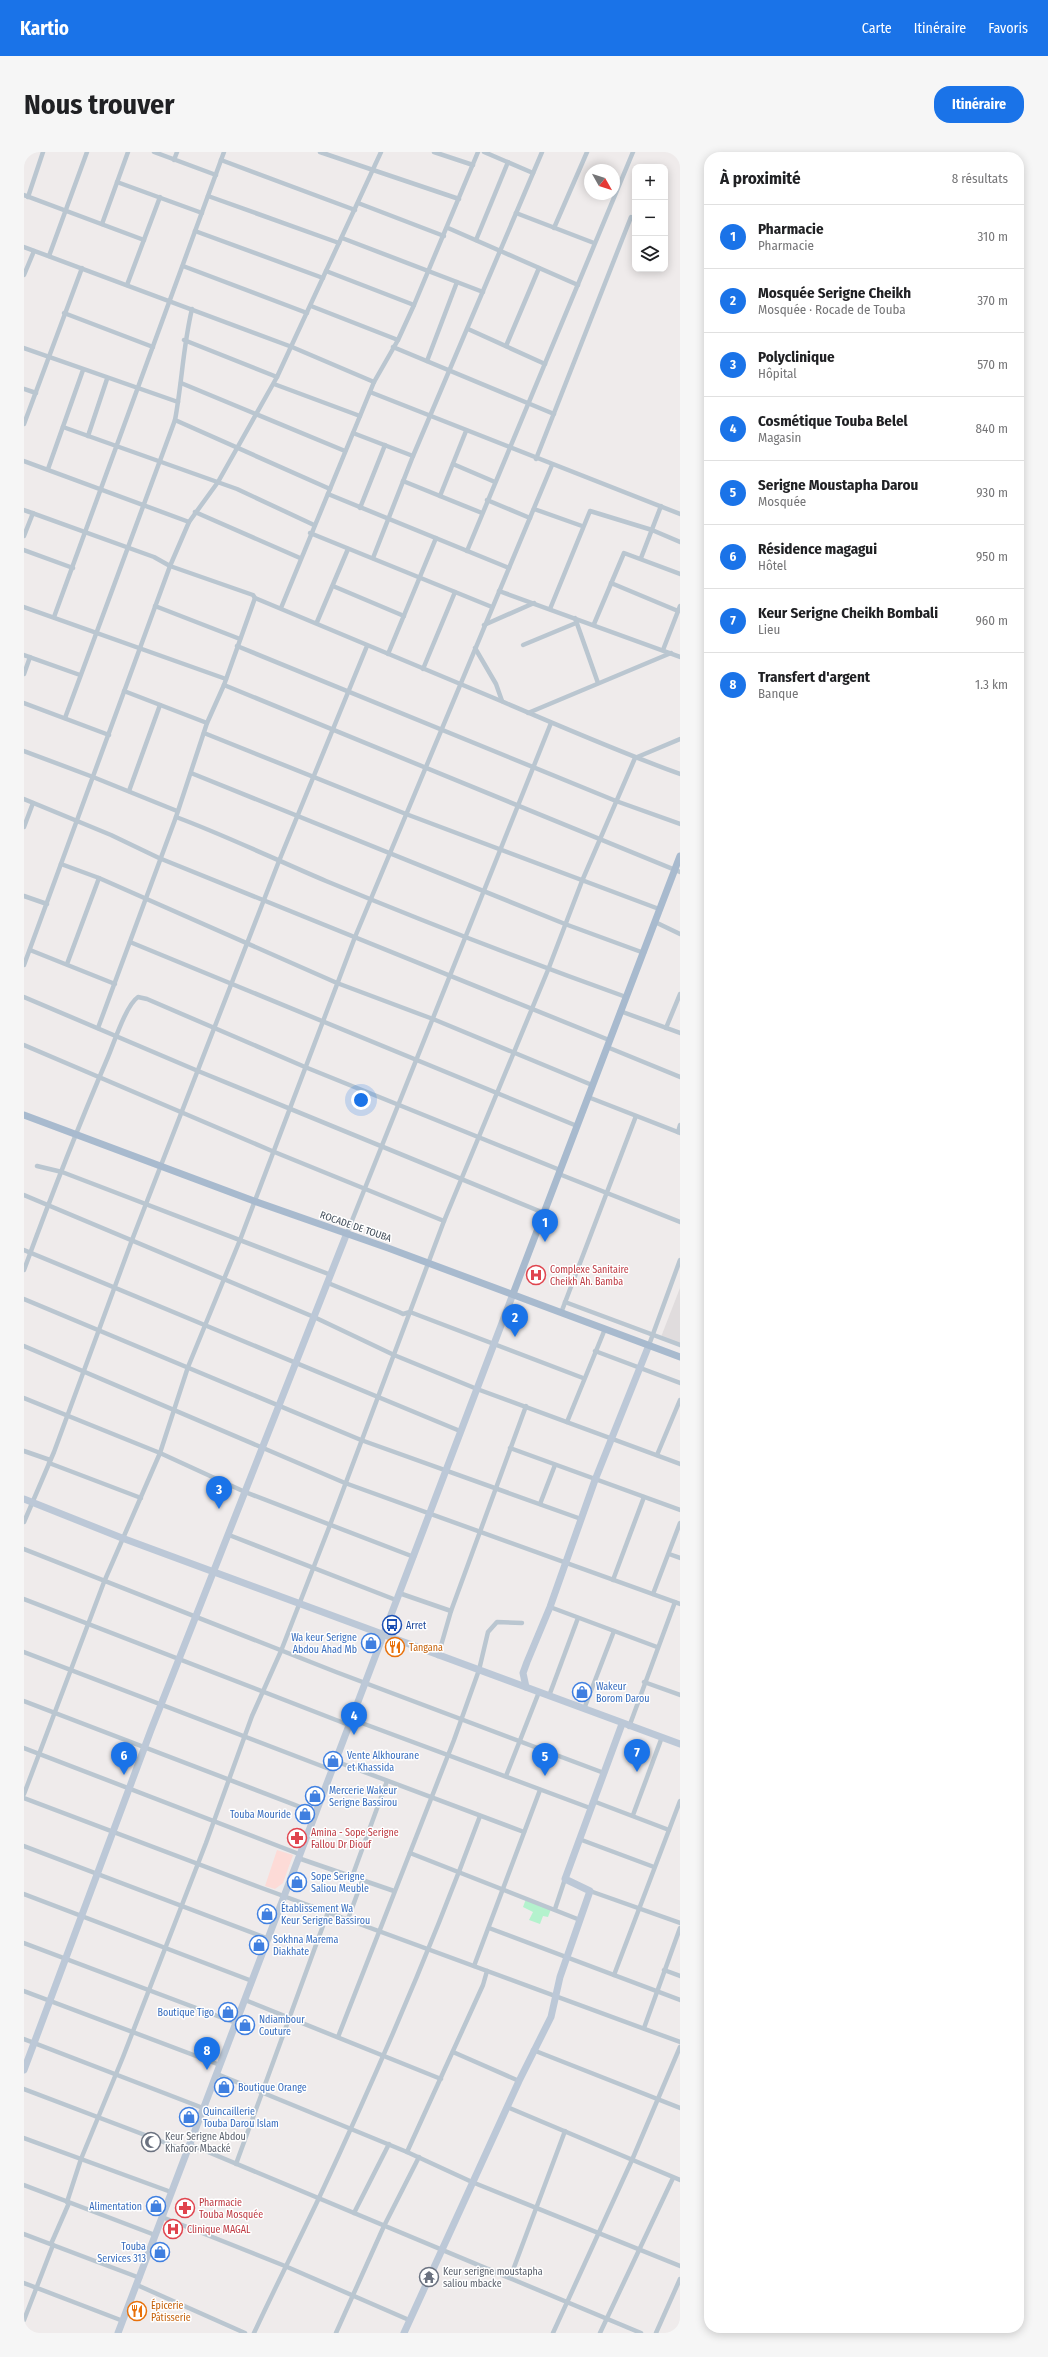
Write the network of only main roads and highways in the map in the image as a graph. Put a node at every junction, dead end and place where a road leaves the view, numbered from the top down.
1 (680, 856) edge
2 (677, 871) edge
3 (24, 1115) edge
4 (513, 1294) junction
5 (680, 1357) edge

1 - 2 main road
2 - 4 main road
3 - 4 main road, ROCADE DE TOUBA
4 - 5 main road, ROCADE DE TOUBA

